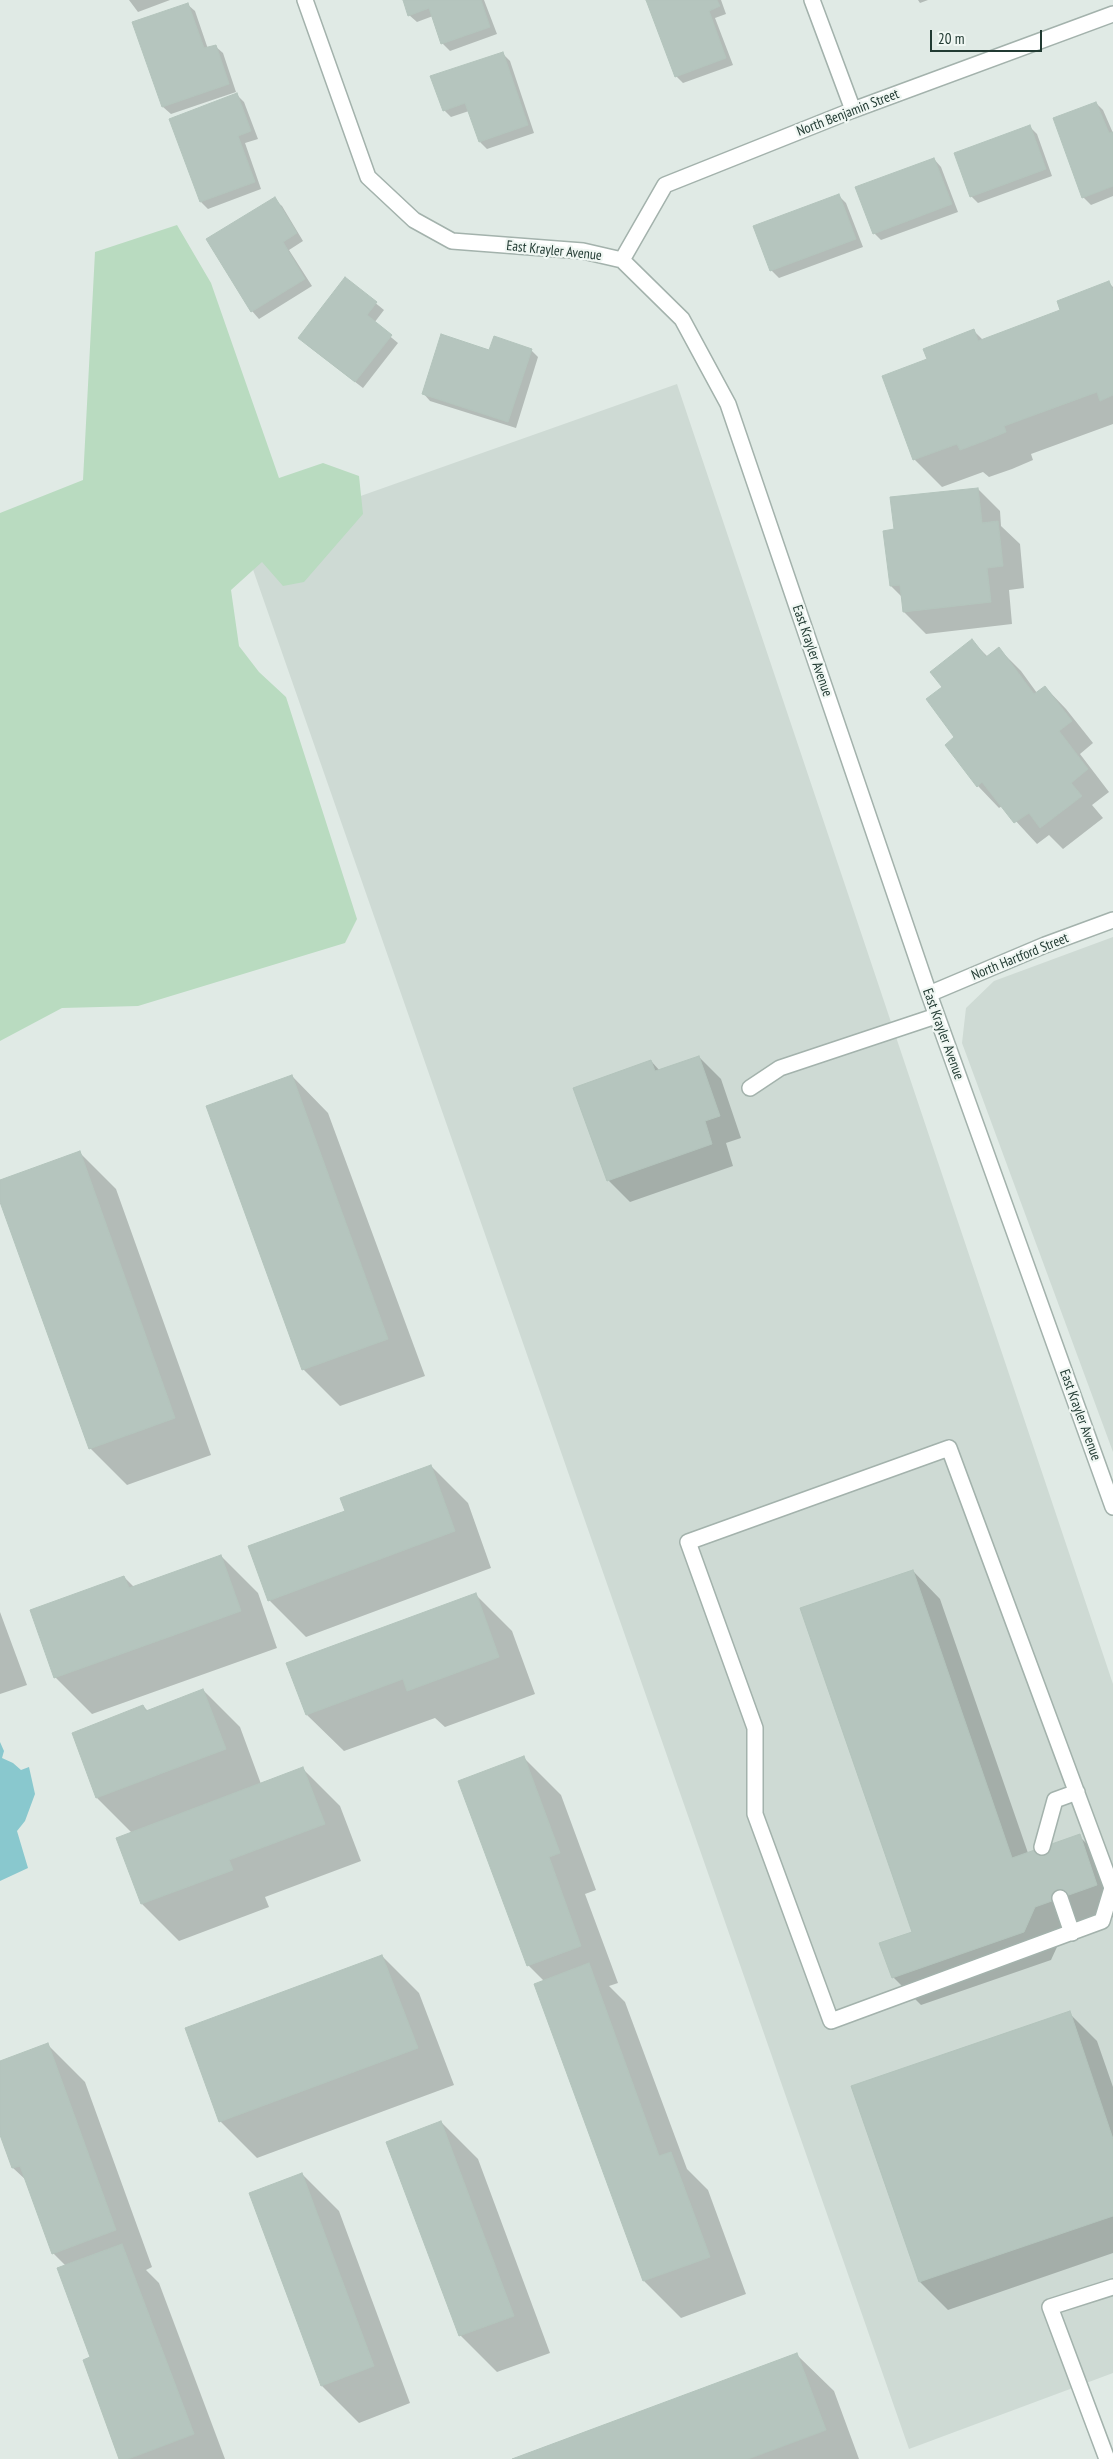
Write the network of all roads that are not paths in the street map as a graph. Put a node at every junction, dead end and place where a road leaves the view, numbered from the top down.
1 (305, 0) edge
2 (812, 0) edge
3 (1113, 14) edge
4 (853, 110) junction
5 (622, 260) junction
6 (1113, 920) edge
7 (929, 994) junction
8 (936, 1016) junction
9 (750, 1088) dead end
10 (1112, 1503) edge
11 (1077, 1792) junction
12 (1042, 1848) dead end
13 (1113, 1888) edge
14 (1060, 1898) dead end
15 (1072, 1933) junction
16 (1113, 2287) edge
17 (1107, 2459) edge

1 - 5 street, East Krayler Avenue
2 - 4 street
3 - 4 street, North Benjamin Street
4 - 5 street, North Benjamin Street
5 - 7 street, East Krayler Avenue
6 - 7 street, North Hartford Street
7 - 8 street, East Krayler Avenue
8 - 9 street
8 - 10 street, East Krayler Avenue
11 - 12 street
11 - 13 street
11 - 15 street
13 - 15 street
14 - 15 street
16 - 17 street

